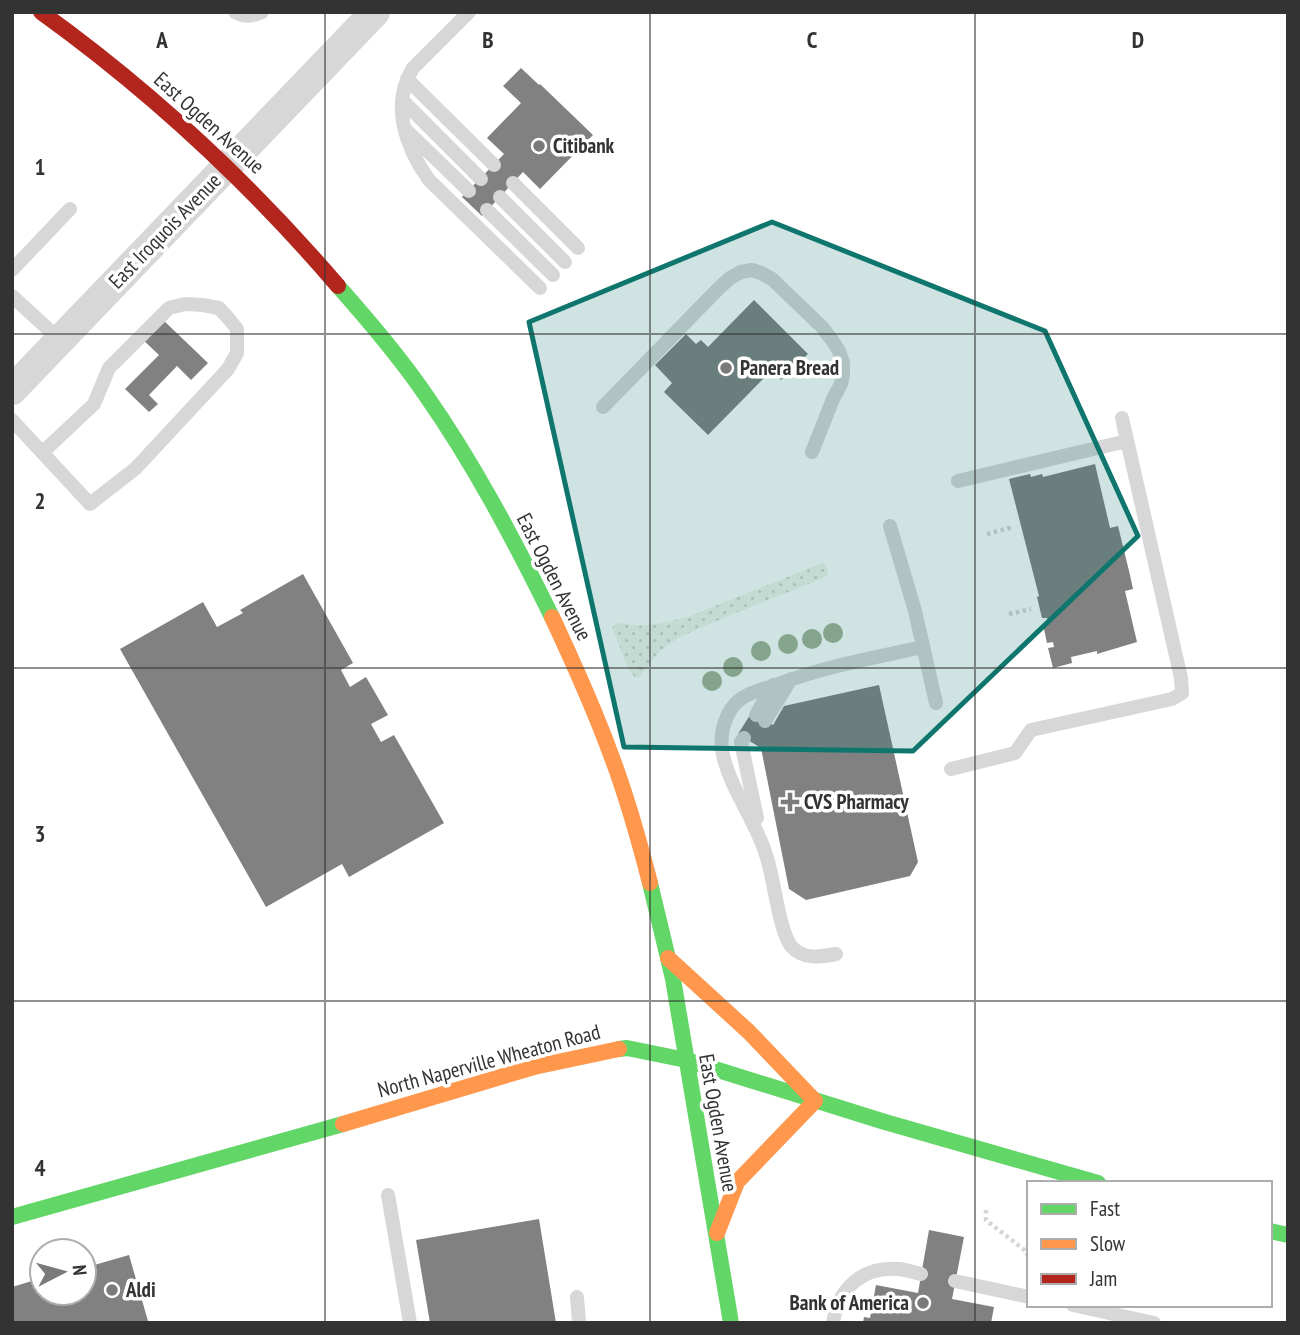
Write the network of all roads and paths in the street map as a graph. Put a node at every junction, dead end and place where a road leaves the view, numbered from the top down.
1 (41, 12) edge
2 (235, 12) edge
3 (262, 12) edge
4 (375, 12) edge
5 (469, 12) edge
6 (407, 79) junction
7 (402, 100) junction
8 (403, 127) junction
9 (494, 165) dead end
10 (227, 166) junction
11 (481, 179) dead end
12 (513, 183) dead end
13 (469, 191) dead end
14 (500, 197) dead end
15 (70, 209) dead end
16 (487, 210) dead end
17 (578, 248) dead end
18 (565, 262) dead end
19 (12, 270) edge
20 (553, 275) dead end
21 (540, 288) dead end
22 (12, 296) edge
23 (60, 340) junction
24 (12, 390) edge
25 (603, 407) dead end
26 (1122, 418) dead end
27 (12, 420) edge
28 (1127, 441) junction
29 (43, 452) junction
30 (812, 452) dead end
31 (958, 481) dead end
32 (890, 526) dead end
33 (1013, 527) dead end
34 (987, 534) dead end
35 (1031, 609) dead end
36 (1009, 614) dead end
37 (923, 647) junction
38 (791, 679) junction
39 (773, 685) junction
40 (936, 703) dead end
41 (748, 740) dead end
42 (951, 769) dead end
43 (762, 841) junction
44 (836, 954) dead end
45 (668, 958) junction
46 (687, 1060) junction
47 (815, 1101) junction
48 (1091, 1181) edge
49 (388, 1195) dead end
50 (986, 1210) dead end
51 (12, 1217) edge
52 (716, 1236) junction
53 (1027, 1252) edge
54 (921, 1274) dead end
55 (955, 1281) dead end
56 (577, 1297) dead end
57 (1027, 1297) edge
58 (1083, 1307) edge
59 (410, 1323) edge
60 (579, 1323) edge
61 (731, 1323) edge
62 (833, 1323) edge
63 (1154, 1323) edge

1 - 10 main road, East Ogden Avenue
2 - 3 lane
4 - 10 street, East Iroquois Avenue
5 - 6 lane
6 - 7 lane
6 - 9 lane
7 - 8 lane
7 - 11 lane
8 - 13 lane
8 - 21 lane
10 - 23 street, East Iroquois Avenue
10 - 45 main road, East Ogden Avenue
12 - 17 lane
14 - 18 lane
15 - 19 lane
16 - 20 lane
22 - 23 lane
23 - 24 street, East Iroquois Avenue
25 - 30 lane
26 - 28 lane
27 - 29 lane
28 - 31 lane
28 - 42 lane
29 - 29 lane
32 - 37 lane
33 - 34 path
35 - 36 path
37 - 38 lane
37 - 40 lane
38 - 39 lane
38 - 39 lane
39 - 43 lane
41 - 43 lane
43 - 44 lane
45 - 46 main road, East Ogden Avenue
45 - 47 main road
46 - 47 main road, North Naperville Wheaton Road
46 - 51 main road, North Naperville Wheaton Road
46 - 52 main road, East Ogden Avenue
47 - 48 main road, North Naperville Wheaton Road
47 - 52 main road
49 - 59 lane
50 - 53 path
52 - 61 main road, East Ogden Avenue
54 - 62 lane
55 - 57 lane
56 - 60 lane
58 - 63 lane

